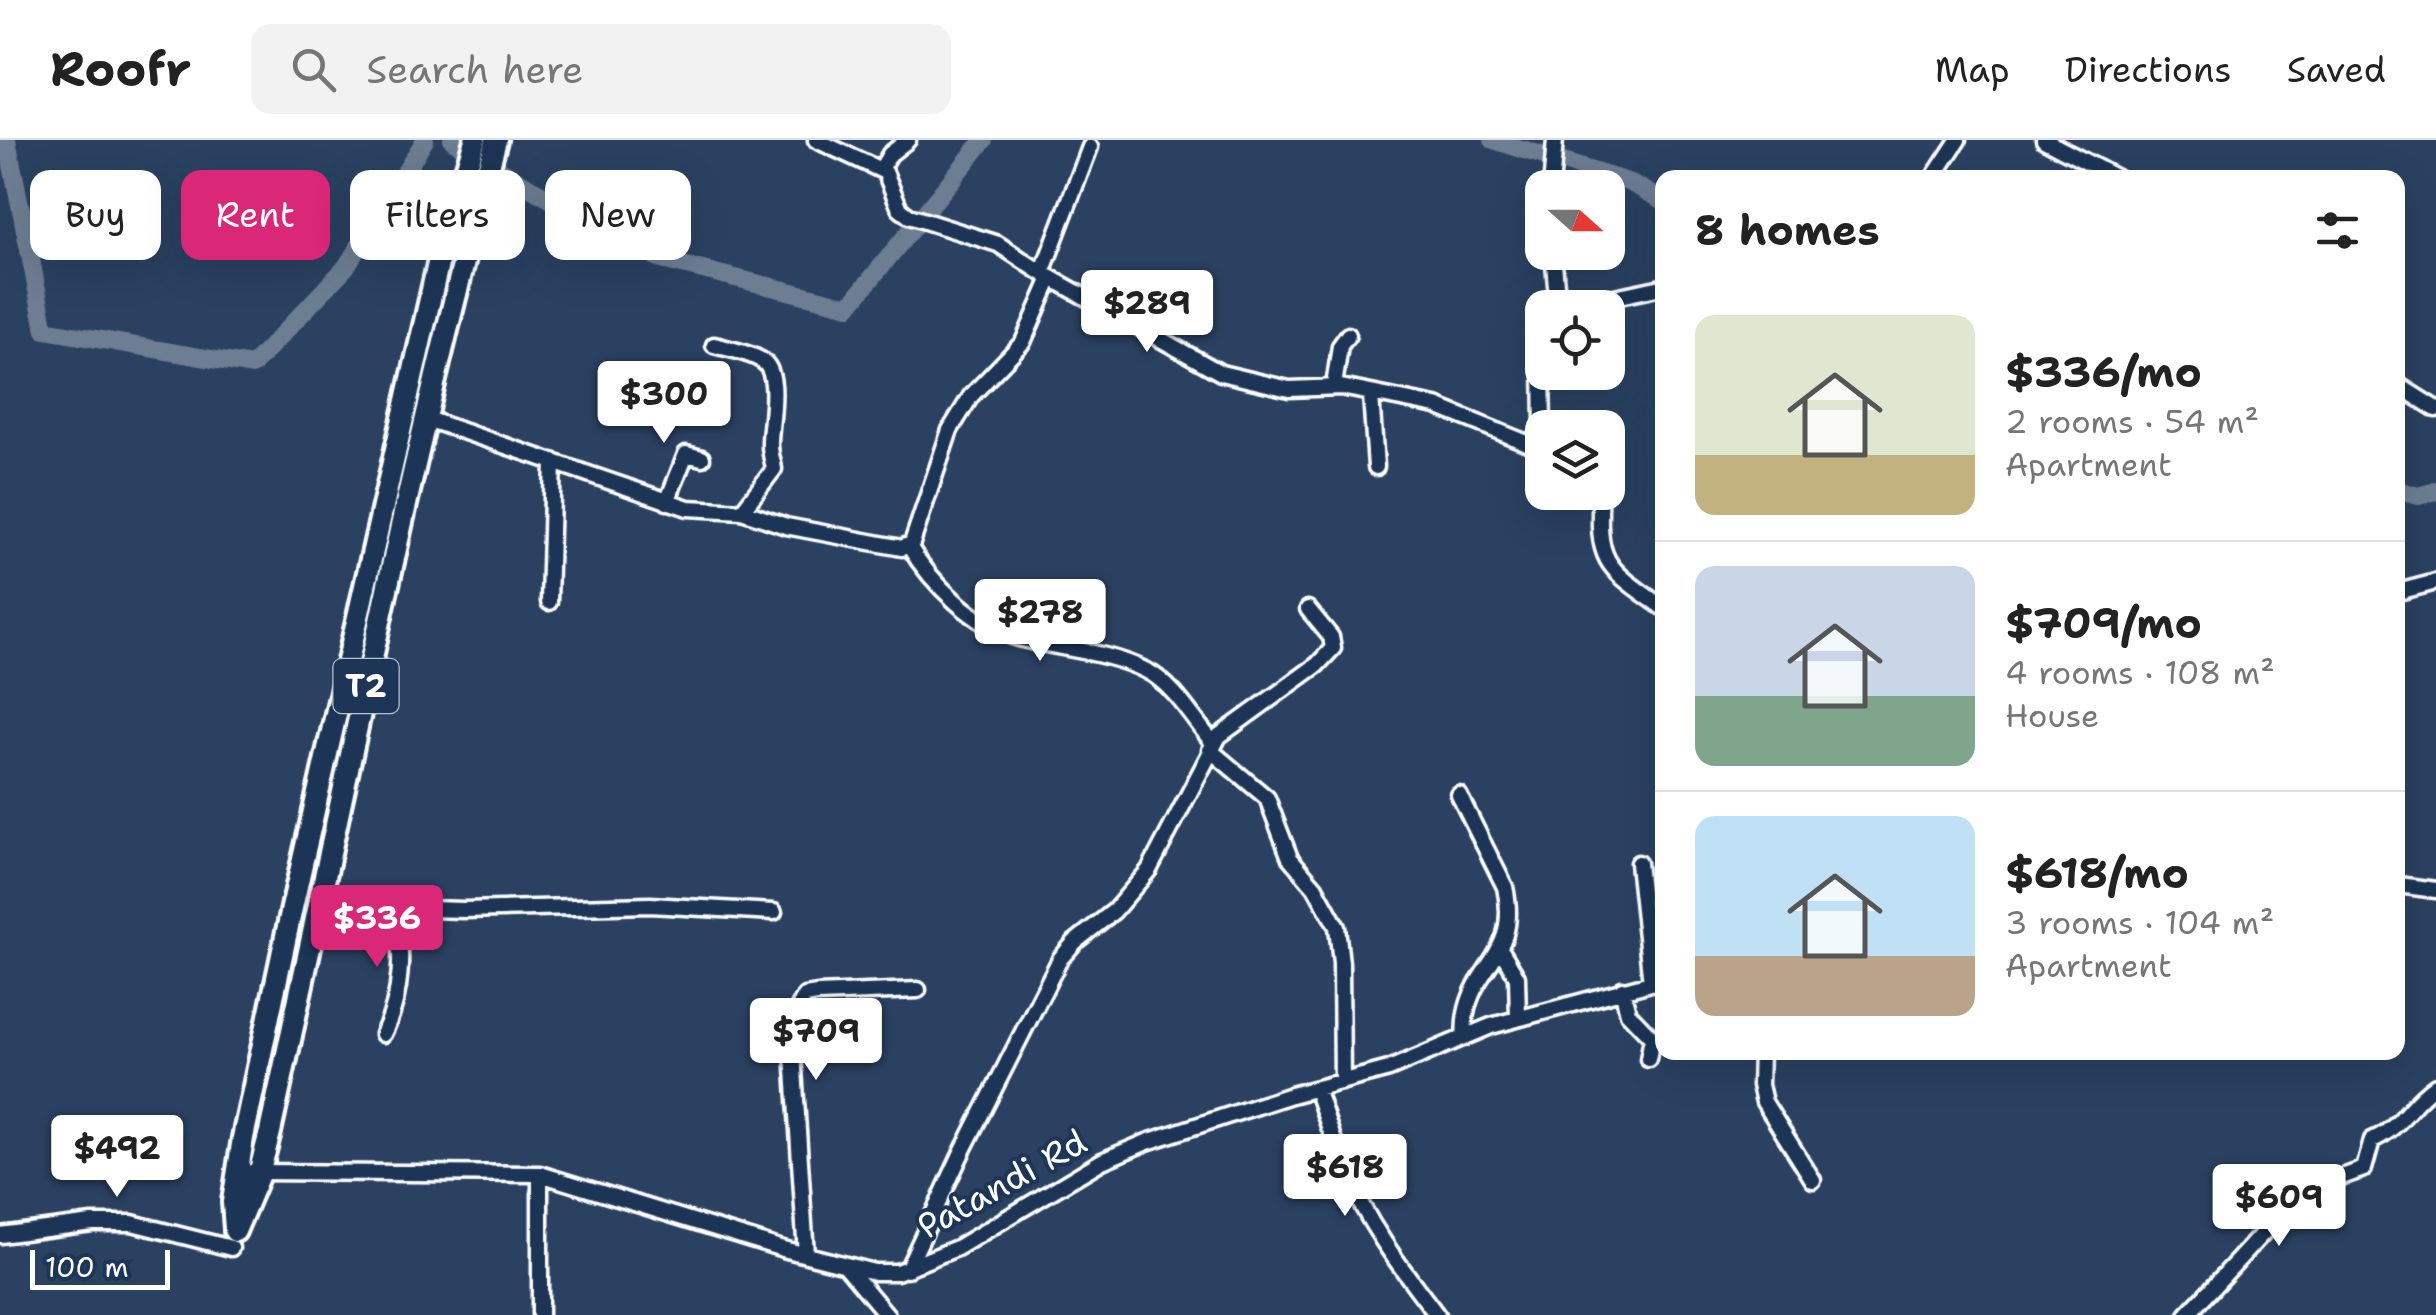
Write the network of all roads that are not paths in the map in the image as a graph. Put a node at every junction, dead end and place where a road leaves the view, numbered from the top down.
1 (475, 140) edge
2 (496, 140) edge
3 (816, 140) edge
4 (908, 140) edge
5 (1555, 140) edge
6 (1958, 140) edge
7 (2044, 140) edge
8 (1090, 147) dead end
9 (881, 169) junction
10 (1552, 170) edge
11 (1938, 170) edge
12 (2101, 170) edge
13 (1046, 276) junction
14 (1655, 288) edge
15 (1625, 295) edge
16 (1348, 335) dead end
17 (714, 345) dead end
18 (1293, 379) dead end
19 (1312, 386) junction
20 (1334, 386) junction
21 (2405, 389) edge
22 (1372, 395) junction
23 (2436, 409) edge
24 (427, 419) junction
25 (1525, 442) edge
26 (702, 458) dead end
27 (553, 461) junction
28 (1376, 467) dead end
29 (667, 502) junction
30 (1601, 510) edge
31 (742, 511) junction
32 (908, 546) junction
33 (2436, 582) edge
34 (2405, 590) edge
35 (550, 602) dead end
36 (1655, 603) edge
37 (1308, 609) dead end
38 (353, 698) junction
39 (1212, 746) junction
40 (338, 764) junction
41 (1459, 795) dead end
42 (1638, 862) dead end
43 (2405, 885) edge
44 (2436, 890) edge
45 (320, 906) junction
46 (393, 908) junction
47 (774, 912) dead end
48 (1501, 950) junction
49 (1655, 969) edge
50 (1655, 982) edge
51 (918, 990) dead end
52 (1622, 990) junction
53 (1518, 1018) junction
54 (384, 1034) dead end
55 (1464, 1038) junction
56 (1648, 1059) dead end
57 (1761, 1060) edge
58 (1342, 1082) junction
59 (2436, 1085) edge
60 (1316, 1089) junction
61 (249, 1172) junction
62 (540, 1174) junction
63 (1813, 1180) dead end
64 (0, 1235) edge
65 (231, 1248) dead end
66 (806, 1255) junction
67 (845, 1266) junction
68 (907, 1270) junction
69 (540, 1315) edge
70 (888, 1315) edge
71 (1437, 1315) edge
72 (2187, 1315) edge

1 - 38 highway, T2
2 - 24 highway, T2
3 - 9 street
4 - 9 street
5 - 10 street
6 - 11 street
7 - 12 street
8 - 13 street
9 - 13 street
13 - 19 street
13 - 32 street
14 - 15 street
16 - 20 street
17 - 31 street
18 - 19 street
19 - 20 street
20 - 22 street
21 - 23 street
22 - 25 street
22 - 28 street
24 - 27 street
24 - 38 highway, T2
26 - 29 street
27 - 29 street
27 - 35 street
29 - 31 street
30 - 36 street
31 - 32 street
32 - 39 street
33 - 34 street
37 - 39 street
38 - 40 highway, T2
39 - 58 street
39 - 68 street
40 - 45 highway, T2
40 - 61 highway, T2
41 - 48 street
42 - 49 street
43 - 44 street
45 - 46 street
45 - 61 highway, T2
46 - 47 street
46 - 54 street
48 - 53 street
48 - 55 street
50 - 52 street, Patandi Rd
51 - 66 street
52 - 53 street, Patandi Rd
52 - 56 street
53 - 55 street, Patandi Rd
55 - 58 street, Patandi Rd
57 - 63 street
58 - 60 street, Patandi Rd
59 - 72 street
60 - 68 street, Patandi Rd
60 - 71 street
61 - 62 street, Patandi Rd
62 - 66 street, Patandi Rd
62 - 69 street
64 - 65 street
66 - 67 street, Patandi Rd
67 - 68 street, Patandi Rd
67 - 70 street

